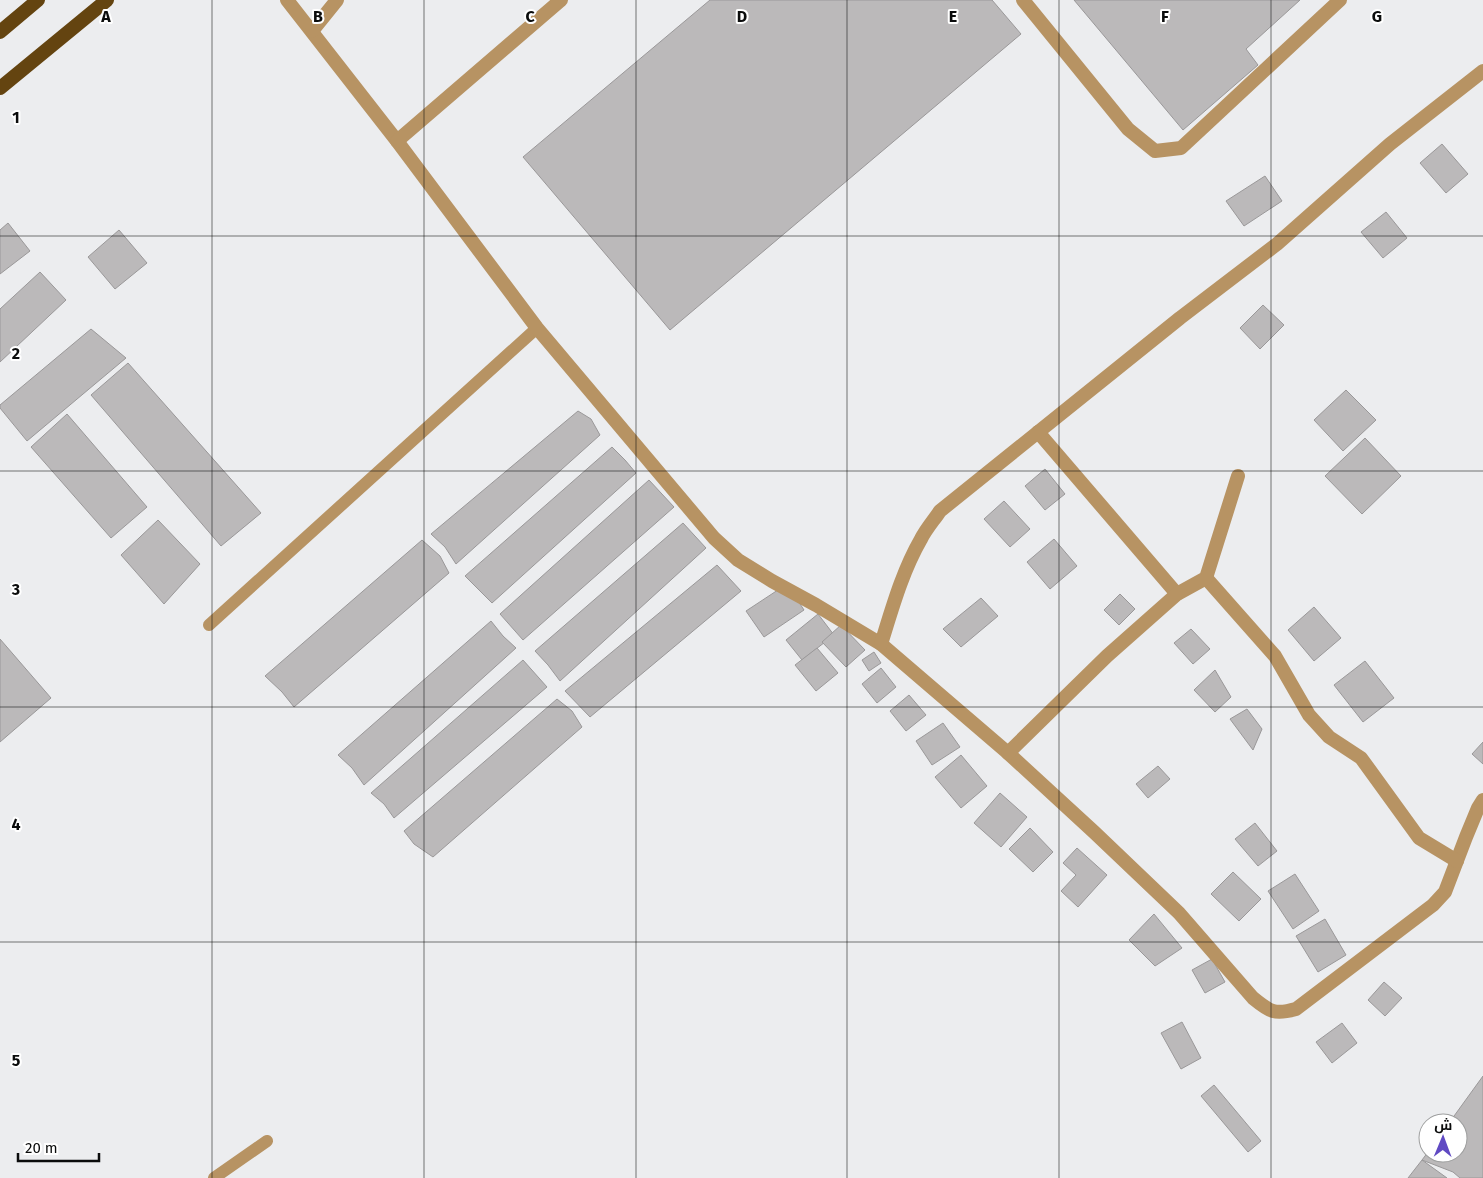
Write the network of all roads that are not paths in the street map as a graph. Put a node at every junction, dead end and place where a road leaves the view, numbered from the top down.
1 (38, 0) edge
2 (107, 0) edge
3 (287, 0) edge
4 (337, 0) edge
5 (561, 0) edge
6 (1023, 0) edge
7 (1340, 0) edge
8 (312, 31) junction
9 (0, 32) edge
10 (1483, 71) edge
11 (0, 88) edge
12 (398, 141) junction
13 (537, 328) junction
14 (1038, 432) junction
15 (1238, 476) dead end
16 (1206, 578) junction
17 (1177, 594) junction
18 (209, 625) dead end
19 (881, 644) junction
20 (1008, 753) junction
21 (1483, 800) edge
22 (1457, 861) junction
23 (267, 1141) dead end
24 (214, 1178) edge

1 - 9 highway
2 - 11 highway
3 - 8 street
4 - 8 street
5 - 12 street
6 - 7 street
8 - 12 street
10 - 14 street
12 - 13 street
13 - 18 lane
13 - 19 street
14 - 17 street
14 - 19 street
15 - 16 street
16 - 17 street
16 - 22 street
17 - 20 street
19 - 20 street
20 - 22 street
21 - 22 street
23 - 24 lane

